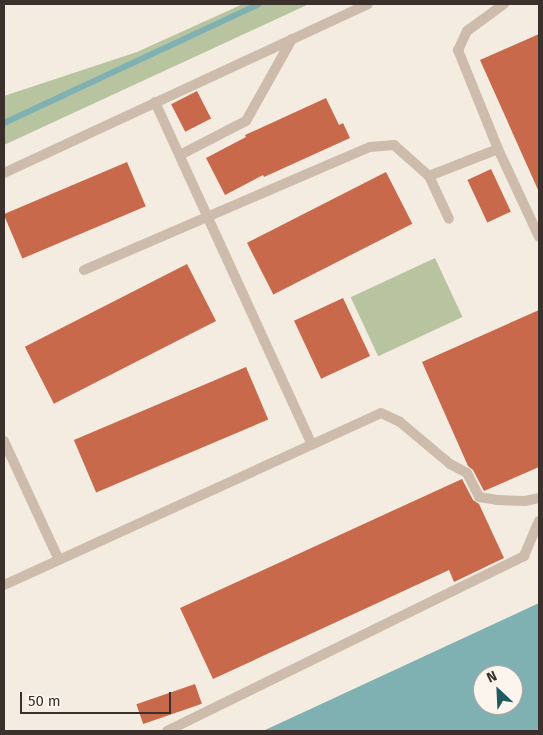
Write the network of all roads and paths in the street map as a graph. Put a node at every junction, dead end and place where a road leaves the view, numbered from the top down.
1 (368, 4) edge
2 (504, 4) edge
3 (292, 39) junction
4 (155, 102) junction
5 (498, 149) junction
6 (180, 155) junction
7 (4, 173) edge
8 (429, 176) junction
9 (209, 218) junction
10 (449, 219) dead end
11 (539, 237) edge
12 (84, 270) dead end
13 (4, 442) edge
14 (312, 445) junction
15 (539, 498) edge
16 (539, 522) edge
17 (59, 560) junction
18 (4, 585) edge
19 (167, 731) edge

1 - 3 lane
2 - 5 lane
3 - 4 lane
3 - 6 lane
4 - 6 lane
4 - 7 lane
5 - 8 lane
5 - 11 lane
6 - 9 lane
8 - 9 lane
8 - 10 lane
9 - 12 lane
9 - 14 lane
13 - 17 lane
14 - 15 lane
14 - 17 lane
16 - 19 lane
17 - 18 lane

